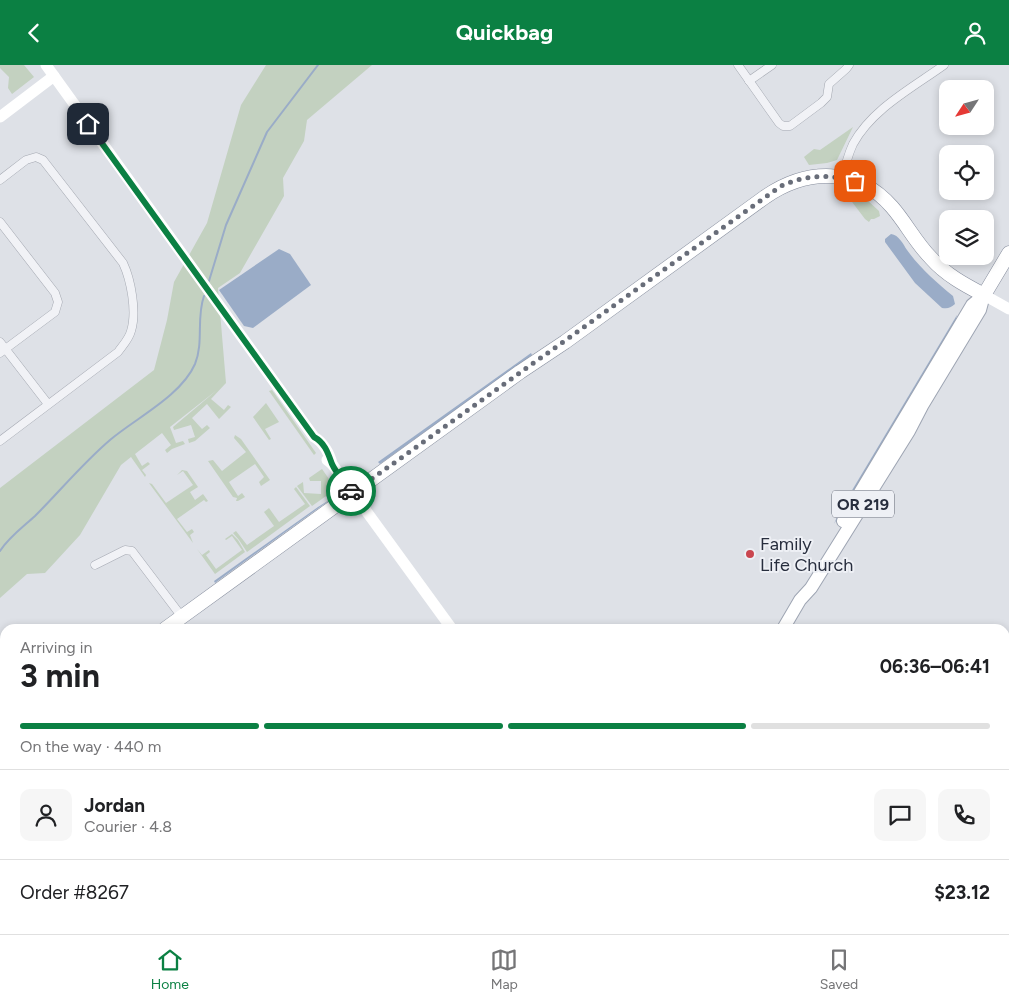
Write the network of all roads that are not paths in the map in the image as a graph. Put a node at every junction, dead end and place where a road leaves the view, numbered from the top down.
1 (46, 65) edge
2 (738, 65) edge
3 (772, 65) edge
4 (848, 65) edge
5 (944, 65) edge
6 (54, 76) junction
7 (749, 81) junction
8 (0, 117) edge
9 (842, 178) junction
10 (0, 180) edge
11 (0, 222) edge
12 (1009, 253) edge
13 (984, 295) junction
14 (1009, 309) edge
15 (0, 342) edge
16 (3, 351) edge
17 (48, 404) junction
18 (0, 441) edge
19 (352, 493) junction
20 (95, 565) dead end
21 (182, 617) junction
22 (172, 624) edge
23 (448, 624) edge
24 (786, 624) edge

1 - 6 street
2 - 7 street
3 - 7 street
4 - 7 street
5 - 9 street
6 - 8 street
6 - 19 street
9 - 13 highway
9 - 19 highway
10 - 17 street
11 - 16 street
12 - 13 highway, OR 219
13 - 14 street
13 - 24 main road, OR 219
15 - 16 street
16 - 17 street
17 - 18 street
19 - 21 highway
19 - 23 street
20 - 21 street
21 - 22 highway

